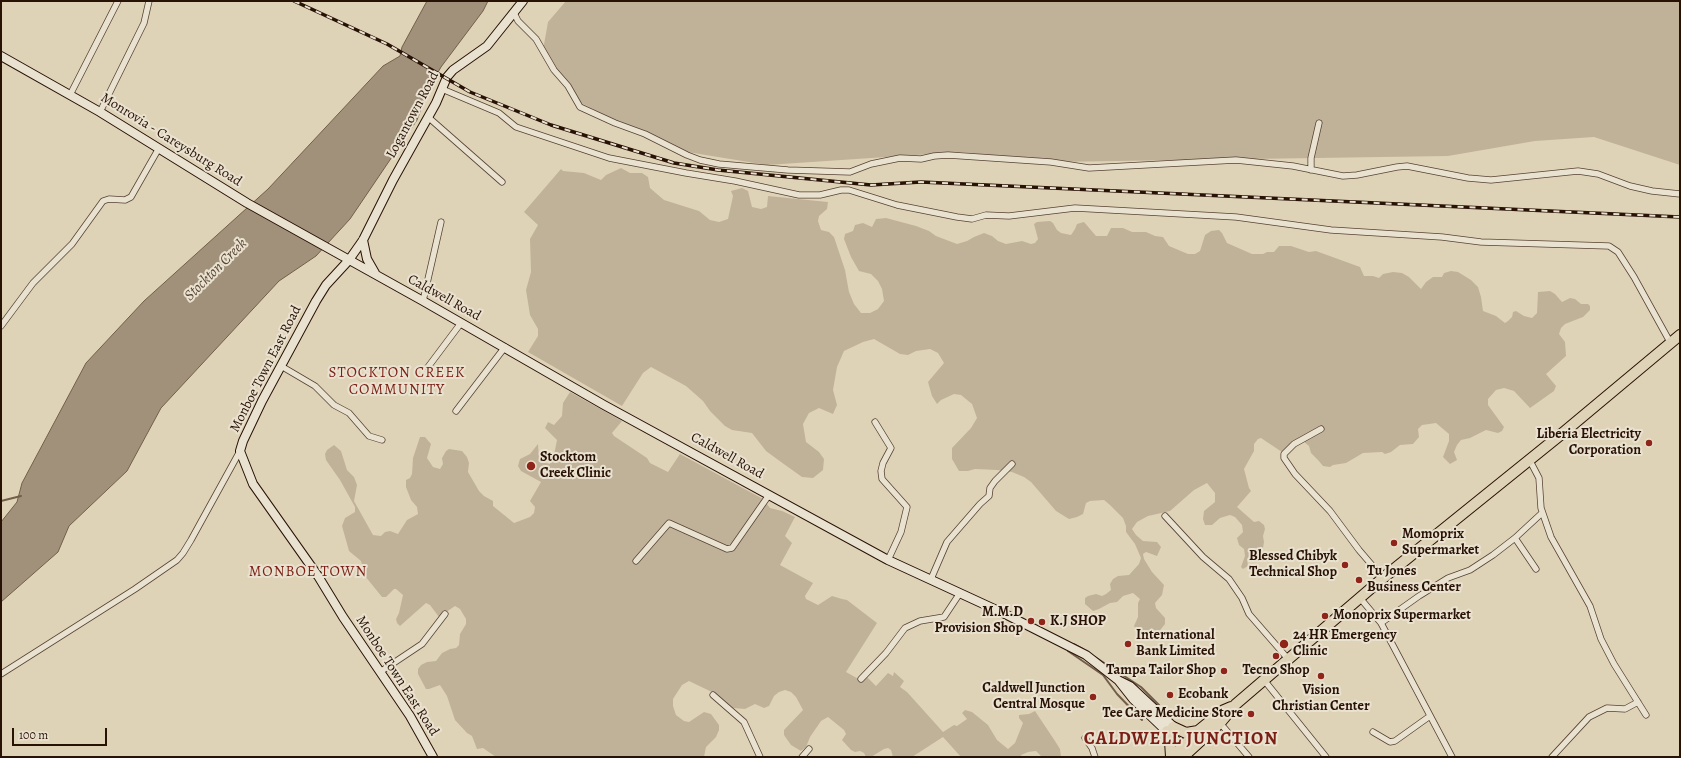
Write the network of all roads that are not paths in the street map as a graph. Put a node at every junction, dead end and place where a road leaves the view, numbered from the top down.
1 (118, 1) edge
2 (149, 1) edge
3 (523, 1) edge
4 (514, 13) junction
5 (1, 56) edge
6 (442, 89) junction
7 (70, 95) junction
8 (100, 112) junction
9 (428, 117) junction
10 (1319, 123) dead end
11 (160, 148) junction
12 (1311, 170) junction
13 (502, 182) dead end
14 (1680, 194) edge
15 (441, 222) dead end
16 (363, 240) junction
17 (326, 248) joint
18 (349, 260) junction
19 (378, 277) junction
20 (423, 301) junction
21 (461, 323) junction
22 (1, 326) edge
23 (1680, 335) edge
24 (1670, 342) junction
25 (505, 347) junction
26 (281, 366) junction
27 (428, 367) dead end
28 (456, 411) dead end
29 (875, 422) dead end
30 (1321, 429) dead end
31 (382, 440) dead end
32 (240, 451) junction
33 (1529, 459) junction
34 (1012, 464) dead end
35 (769, 495) junction
36 (1542, 513) junction
37 (1165, 516) dead end
38 (1515, 538) junction
39 (888, 560) junction
40 (636, 561) dead end
41 (1536, 569) dead end
42 (1383, 578) junction
43 (931, 579) junction
44 (960, 593) junction
45 (1360, 598) junction
46 (445, 614) dead end
47 (1381, 623) junction
48 (1289, 660) junction
49 (380, 672) junction
50 (1, 674) edge
51 (861, 679) dead end
52 (1264, 680) junction
53 (713, 695) dead end
54 (1638, 702) junction
55 (1236, 704) junction
56 (1646, 715) dead end
57 (1430, 716) junction
58 (1220, 723) junction
59 (1170, 729) junction
60 (1198, 731) junction
61 (1373, 732) dead end
62 (1085, 738) dead end
63 (809, 749) dead end
64 (1187, 749) edge
65 (434, 757) edge
66 (760, 757) edge
67 (802, 757) edge
68 (1095, 757) edge
69 (1172, 757) edge
70 (1248, 757) edge
71 (1326, 757) edge
72 (1452, 757) edge
73 (1552, 757) edge

1 - 7 street
2 - 8 street
3 - 4 main road, Logantown Road
4 - 6 main road, Logantown Road
4 - 12 street
5 - 7 main road, Monrovia - Careysburg Road
6 - 9 main road, Logantown Road
6 - 24 street
7 - 8 main road, Monrovia - Careysburg Road
8 - 11 main road, Monrovia - Careysburg Road
9 - 13 street
9 - 16 main road, Logantown Road
10 - 12 street
11 - 17 main road, Monrovia - Careysburg Road
11 - 22 street
12 - 14 street
15 - 20 street
16 - 18 main road, Logantown Road
16 - 19 main road
17 - 18 main road, Caldwell Road
18 - 19 main road, Caldwell Road
18 - 26 main road, Monboe Town East Road
19 - 20 main road, Caldwell Road
20 - 21 main road, Caldwell Road
21 - 25 main road, Caldwell Road
21 - 27 street
23 - 24 highway
24 - 33 highway
25 - 28 street
25 - 35 main road, Caldwell Road
26 - 31 street
26 - 32 main road, Monboe Town East Road
29 - 39 street
30 - 42 street
32 - 49 main road, Monboe Town East Road
32 - 50 street
33 - 36 street
33 - 42 highway
34 - 43 street
35 - 39 main road, Caldwell Road
35 - 40 street
36 - 38 street
36 - 54 street
37 - 48 street
38 - 41 street
38 - 47 street
39 - 43 main road, Caldwell Road
42 - 45 highway
43 - 44 main road, Caldwell Road
44 - 51 street
44 - 59 main road, Caldwell Road
45 - 47 street
45 - 48 highway
46 - 49 street
47 - 57 street
48 - 52 highway
49 - 65 main road, Monboe Town East Road
52 - 55 highway
52 - 71 street
53 - 66 street
54 - 56 street
54 - 73 street
55 - 58 highway
55 - 60 highway
57 - 61 street
57 - 72 street
58 - 64 highway
58 - 70 street
59 - 60 highway
59 - 64 main road, Caldwell Road
59 - 69 highway
60 - 64 highway
62 - 68 street
63 - 67 street
64 - 69 highway

